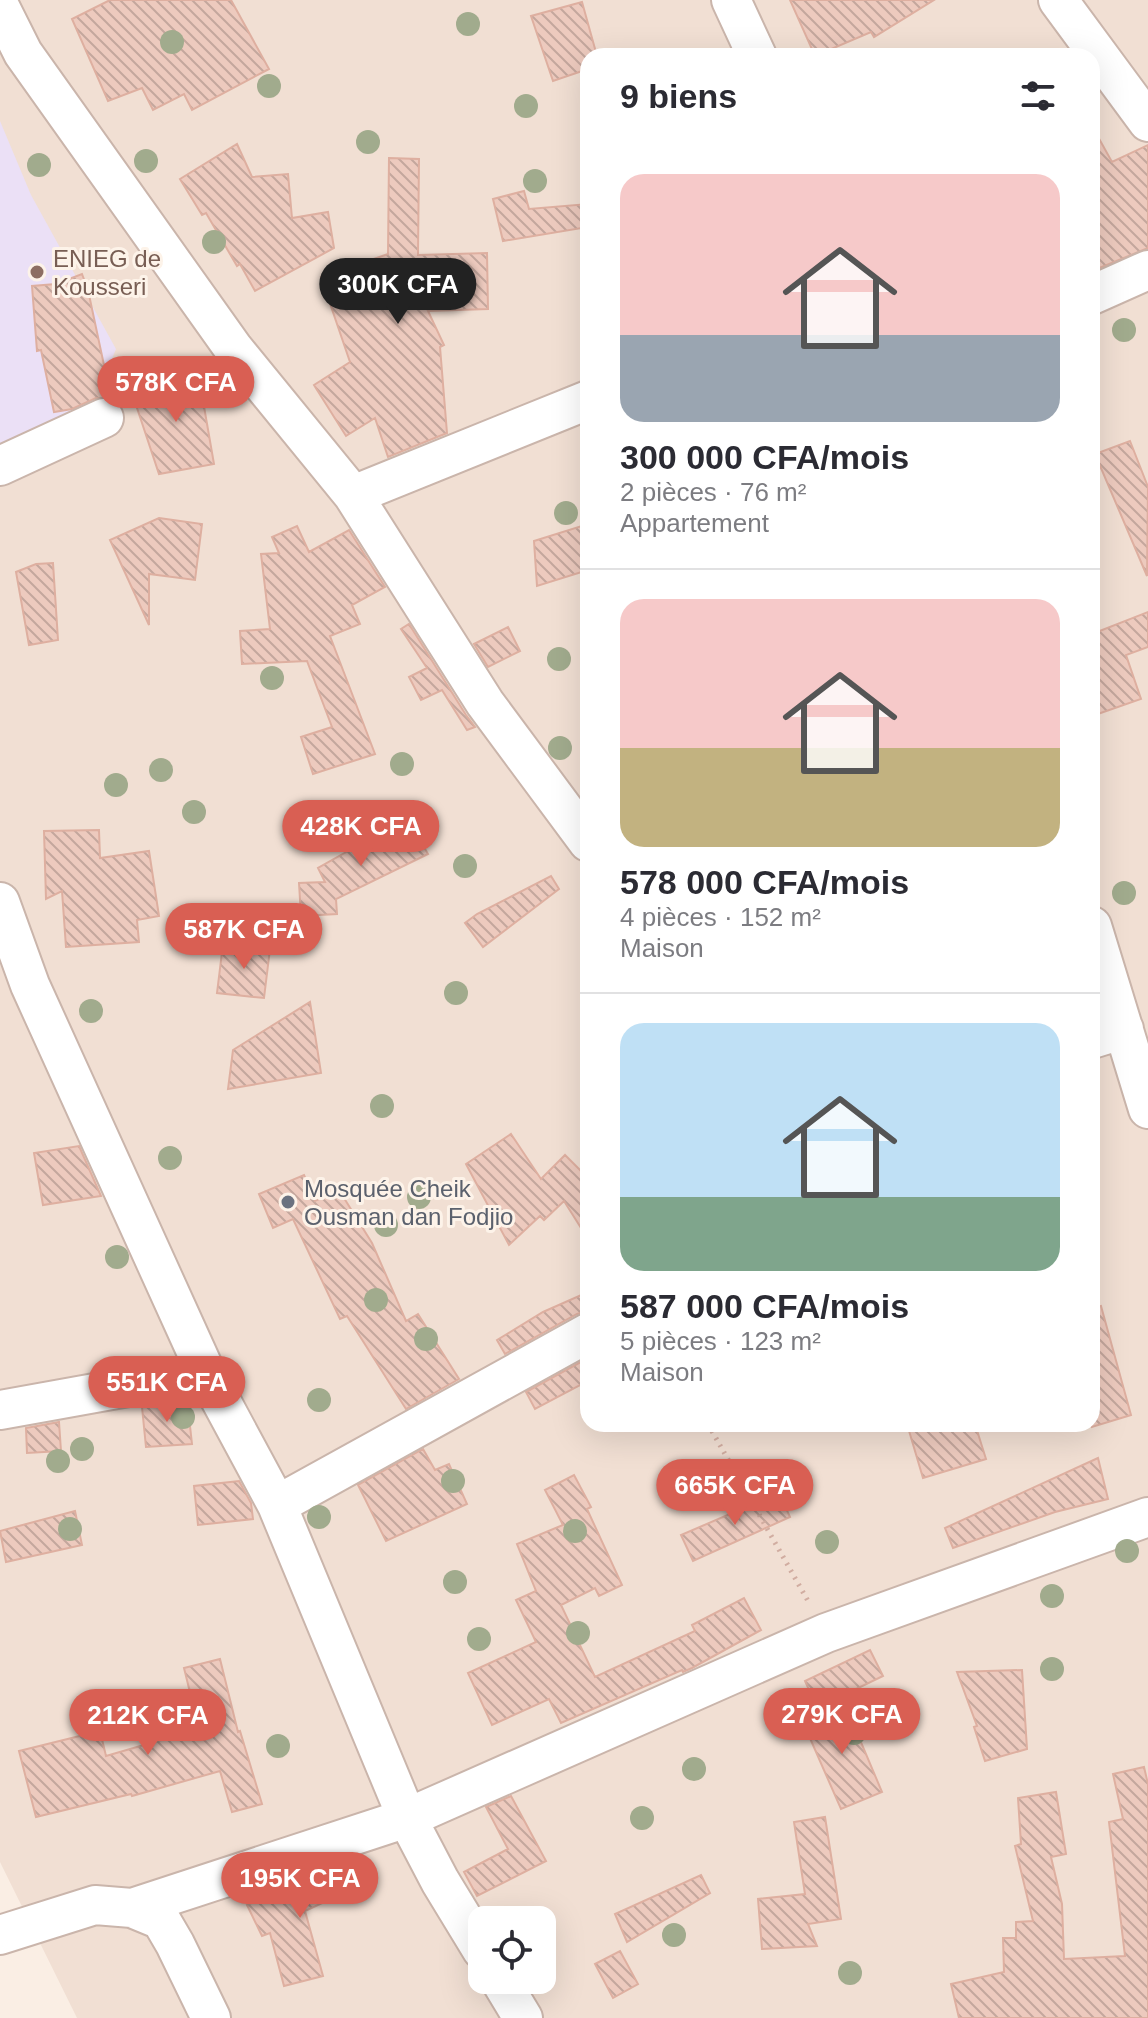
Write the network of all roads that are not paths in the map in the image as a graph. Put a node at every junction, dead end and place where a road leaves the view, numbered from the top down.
1 (731, 0) edge
2 (1058, 0) edge
3 (0, 7) edge
4 (753, 48) edge
5 (1093, 48) edge
6 (1100, 57) edge
7 (1148, 122) edge
8 (1148, 270) edge
9 (1100, 291) edge
10 (580, 403) edge
11 (104, 418) dead end
12 (0, 466) edge
13 (353, 495) junction
14 (580, 831) edge
15 (0, 902) edge
16 (1100, 980) edge
17 (1108, 1034) edge
18 (1148, 1109) edge
19 (580, 1337) edge
20 (206, 1373) junction
21 (0, 1410) edge
22 (277, 1505) junction
23 (1148, 1517) edge
24 (407, 1818) junction
25 (132, 1908) junction
26 (468, 1927) edge
27 (0, 1935) edge
28 (508, 1994) edge
29 (211, 2018) edge
30 (523, 2018) edge

1 - 4 street
2 - 5 street
3 - 13 street
6 - 7 street
8 - 9 street
10 - 13 street
11 - 12 street
13 - 14 street
15 - 20 street
16 - 17 street
17 - 18 street
19 - 22 street
20 - 21 street
20 - 22 street
22 - 24 street
23 - 24 street
24 - 25 street
24 - 26 street
25 - 27 street
25 - 29 street
28 - 30 street

